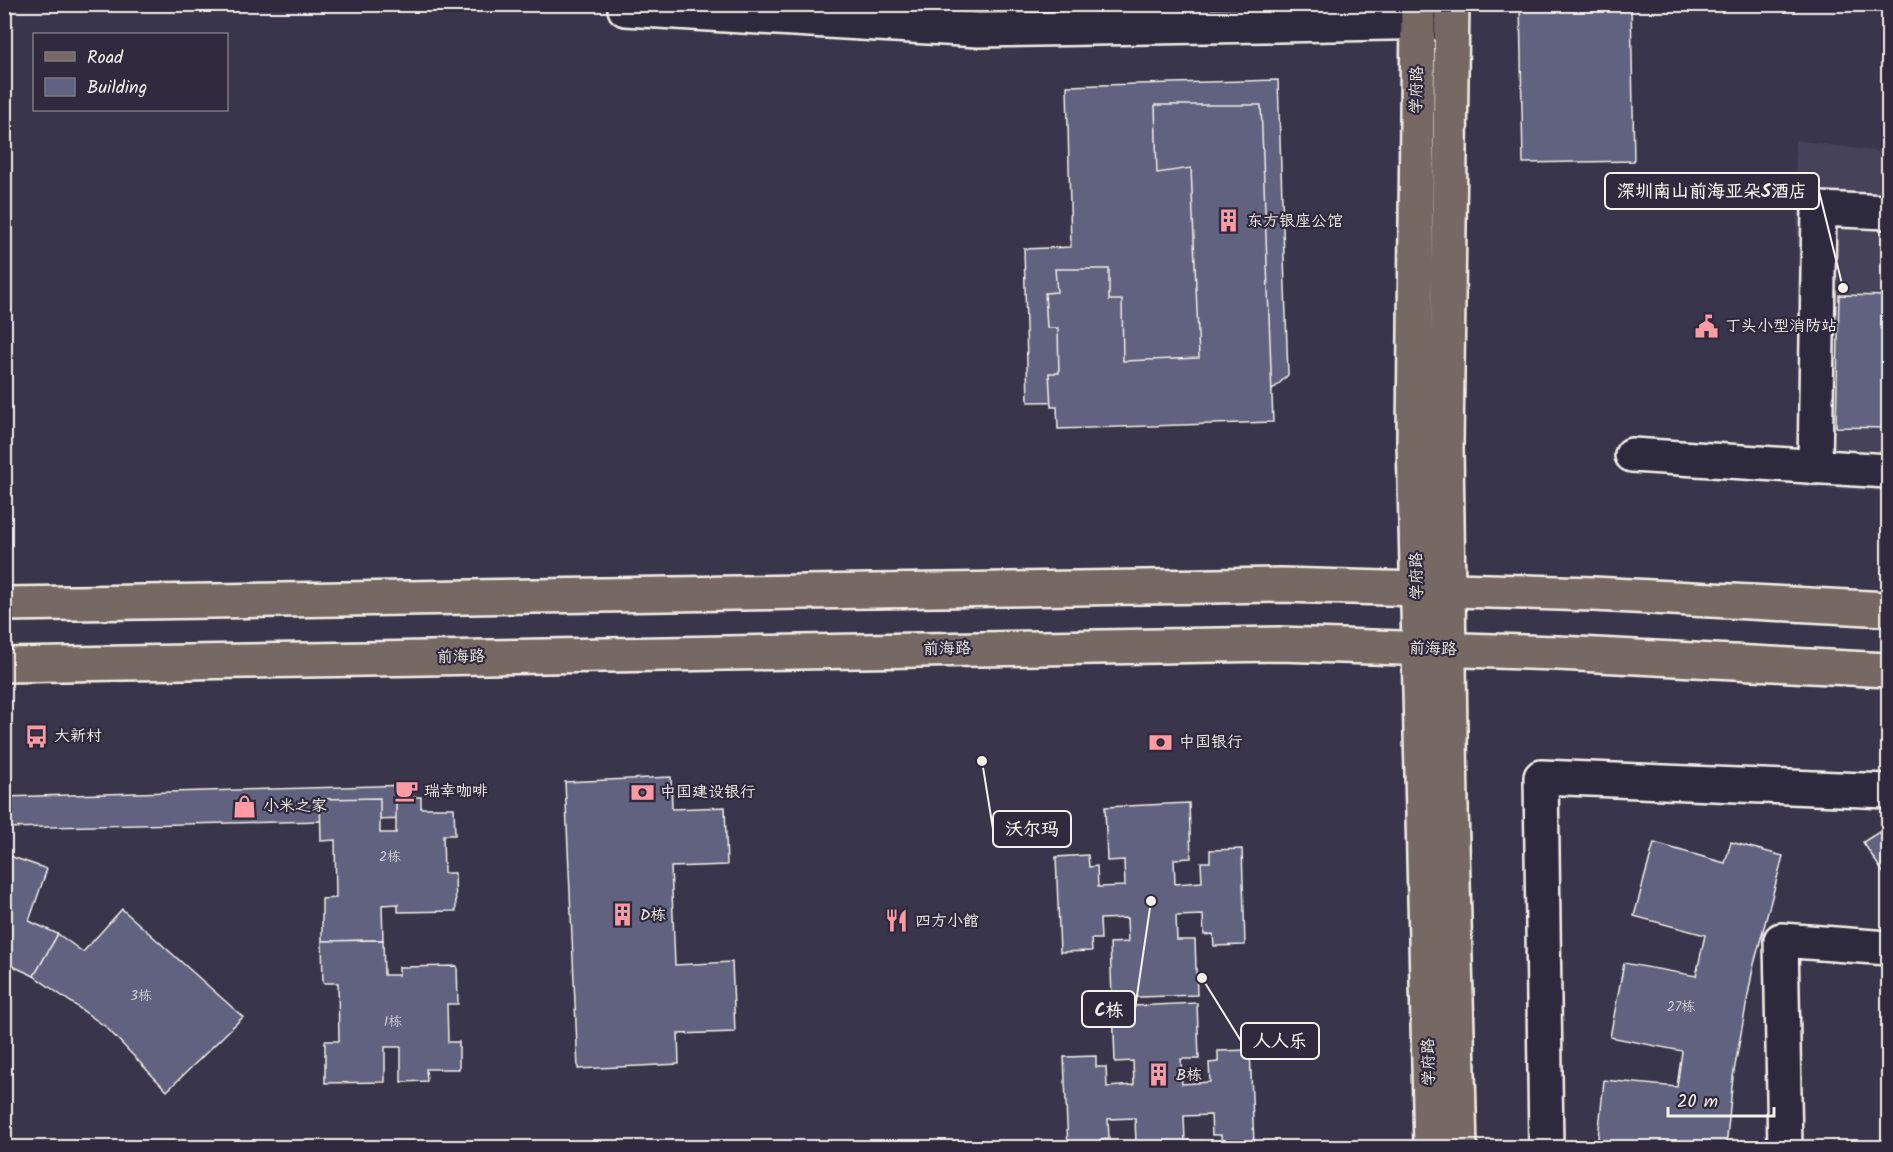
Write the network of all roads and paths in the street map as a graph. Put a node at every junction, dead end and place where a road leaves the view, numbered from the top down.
1 (626, 9) dead end
2 (1418, 13) edge
3 (1452, 13) edge
4 (1888, 212) edge
5 (1632, 456) dead end
6 (1815, 466) junction
7 (1888, 471) edge
8 (1433, 589) junction
9 (4, 604) edge
10 (1888, 609) edge
11 (1433, 649) junction
12 (4, 664) edge
13 (1888, 670) edge
14 (1888, 791) edge
15 (1888, 948) edge
16 (1431, 1148) edge
17 (1460, 1148) edge
18 (1546, 1148) edge
19 (1785, 1148) edge

1 - 2 lane
2 - 3 lane
2 - 8 main road, 学府路
3 - 8 main road, 学府路
4 - 6 lane
5 - 6 lane
6 - 7 lane
8 - 9 main road
8 - 10 main road
8 - 11 main road, 学府路
11 - 12 main road, 前海路
11 - 13 main road, 前海路
11 - 16 main road, 学府路
11 - 17 main road, 学府路
14 - 18 lane
15 - 19 lane

